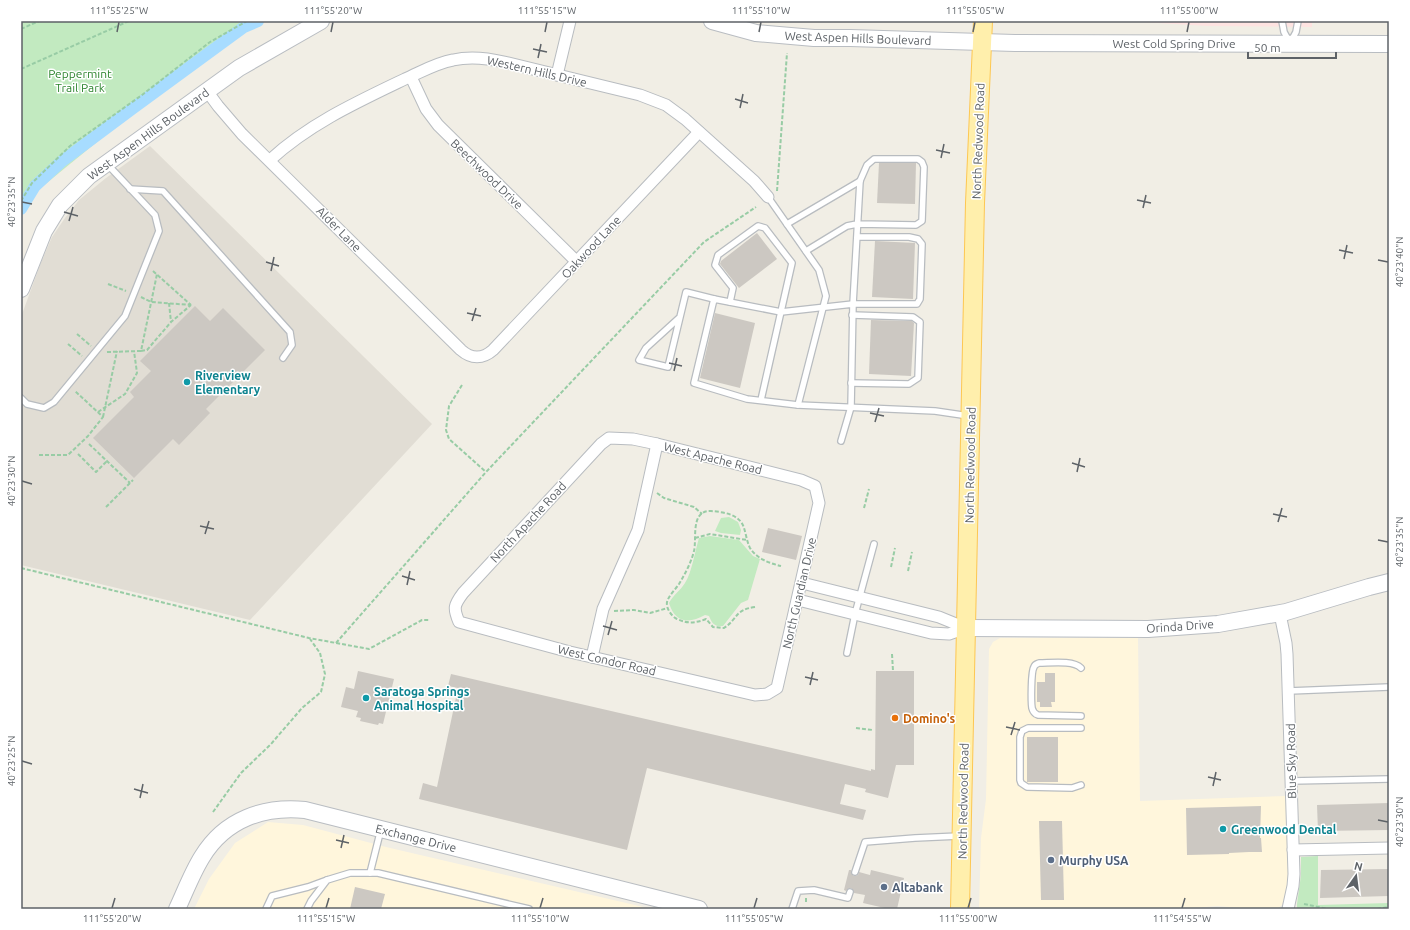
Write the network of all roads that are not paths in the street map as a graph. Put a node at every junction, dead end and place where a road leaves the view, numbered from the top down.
1 (321, 21) edge
2 (570, 21) edge
3 (712, 21) edge
4 (983, 21) edge
5 (1282, 21) edge
6 (1298, 21) edge
7 (982, 42) junction
8 (1290, 43) junction
9 (1389, 44) edge
10 (557, 75) junction
11 (411, 77) junction
12 (207, 91) junction
13 (699, 132) junction
14 (270, 160) junction
15 (106, 164) junction
16 (860, 182) junction
17 (130, 189) junction
18 (768, 197) joint
19 (787, 224) junction
20 (857, 224) junction
21 (856, 237) junction
22 (806, 251) junction
23 (577, 262) junction
24 (21, 289) edge
25 (714, 299) junction
26 (730, 302) junction
27 (853, 304) junction
28 (824, 307) junction
29 (781, 312) junction
30 (852, 315) junction
31 (679, 318) junction
32 (478, 357) joint
33 (283, 358) dead end
34 (851, 383) junction
35 (21, 398) edge
36 (761, 400) junction
37 (798, 405) junction
38 (851, 406) junction
39 (971, 416) junction
40 (609, 438) joint
41 (841, 441) dead end
42 (657, 444) junction
43 (815, 486) joint
44 (874, 544) dead end
45 (1389, 582) edge
46 (802, 583) junction
47 (860, 597) junction
48 (798, 600) junction
49 (454, 611) joint
50 (855, 614) junction
51 (1280, 614) junction
52 (966, 628) junction
53 (847, 653) dead end
54 (592, 657) junction
55 (1081, 668) dead end
56 (1389, 687) edge
57 (1289, 691) junction
58 (767, 694) joint
59 (1081, 716) dead end
60 (1081, 728) dead end
61 (1389, 778) edge
62 (1291, 781) junction
63 (1081, 785) dead end
64 (381, 829) junction
65 (963, 836) junction
66 (1389, 848) edge
67 (1293, 850) junction
68 (855, 872) dead end
69 (370, 873) junction
70 (327, 880) junction
71 (850, 892) dead end
72 (683, 907) edge
73 (177, 909) edge
74 (266, 909) edge
75 (307, 909) edge
76 (529, 909) edge
77 (700, 909) edge
78 (792, 909) edge
79 (960, 909) edge
80 (1288, 909) edge

1 - 12 street, West Aspen Hills Boulevard
2 - 10 street
3 - 7 street, West Aspen Hills Boulevard
4 - 7 main road, North Redwood Road
5 - 8 lane
6 - 8 lane
7 - 8 street, West Cold Spring Drive
7 - 39 main road, North Redwood Road
8 - 9 street, West Cold Spring Drive
10 - 11 street, Western Hills Drive
10 - 13 street, Western Hills Drive
11 - 14 street, Western Hills Drive
11 - 23 street, Beechwood Drive
12 - 14 street, Alder Lane
12 - 15 street, West Aspen Hills Boulevard
13 - 18 street, Western Hills Drive
13 - 23 street, Oakwood Lane
14 - 32 street, Alder Lane
15 - 17 lane
15 - 24 street, West Aspen Hills Boulevard
16 - 19 lane
16 - 20 lane
16 - 20 lane
17 - 33 lane
17 - 35 lane
18 - 19 lane
19 - 22 lane
20 - 21 lane
20 - 22 lane
21 - 27 lane
21 - 27 lane
22 - 28 lane
23 - 32 street, Oakwood Lane
25 - 26 lane
25 - 31 lane
25 - 36 lane
26 - 29 lane
26 - 29 lane
27 - 28 lane
27 - 30 lane
28 - 29 lane
28 - 37 lane
29 - 36 lane
30 - 34 lane
30 - 34 lane
31 - 31 lane
34 - 38 lane
36 - 37 lane
37 - 38 lane
38 - 39 lane
38 - 41 lane
39 - 52 main road, North Redwood Road
40 - 42 street, West Apache Road
40 - 49 street, North Apache Road
42 - 43 street, West Apache Road
42 - 54 street
43 - 46 street, North Guardian Drive
44 - 47 lane
45 - 51 street, Orinda Drive
46 - 47 street
46 - 48 street, North Guardian Drive
47 - 50 lane
47 - 52 street
48 - 50 street
48 - 58 street, North Guardian Drive
49 - 54 street, West Condor Road
50 - 52 street
50 - 53 lane
51 - 52 street, Orinda Drive
51 - 57 street, Blue Sky Road
52 - 65 main road, North Redwood Road
54 - 58 street, West Condor Road
55 - 59 lane
56 - 57 lane
57 - 62 street, Blue Sky Road
60 - 63 lane
61 - 62 lane
62 - 67 street, Blue Sky Road
64 - 69 lane
64 - 72 street, Exchange Drive
64 - 73 street, Exchange Drive
65 - 68 lane
65 - 79 main road, North Redwood Road
66 - 67 street
67 - 80 street, Blue Sky Road
69 - 70 lane
69 - 76 lane
70 - 74 lane
70 - 75 lane
71 - 78 lane
72 - 77 street, Exchange Drive

